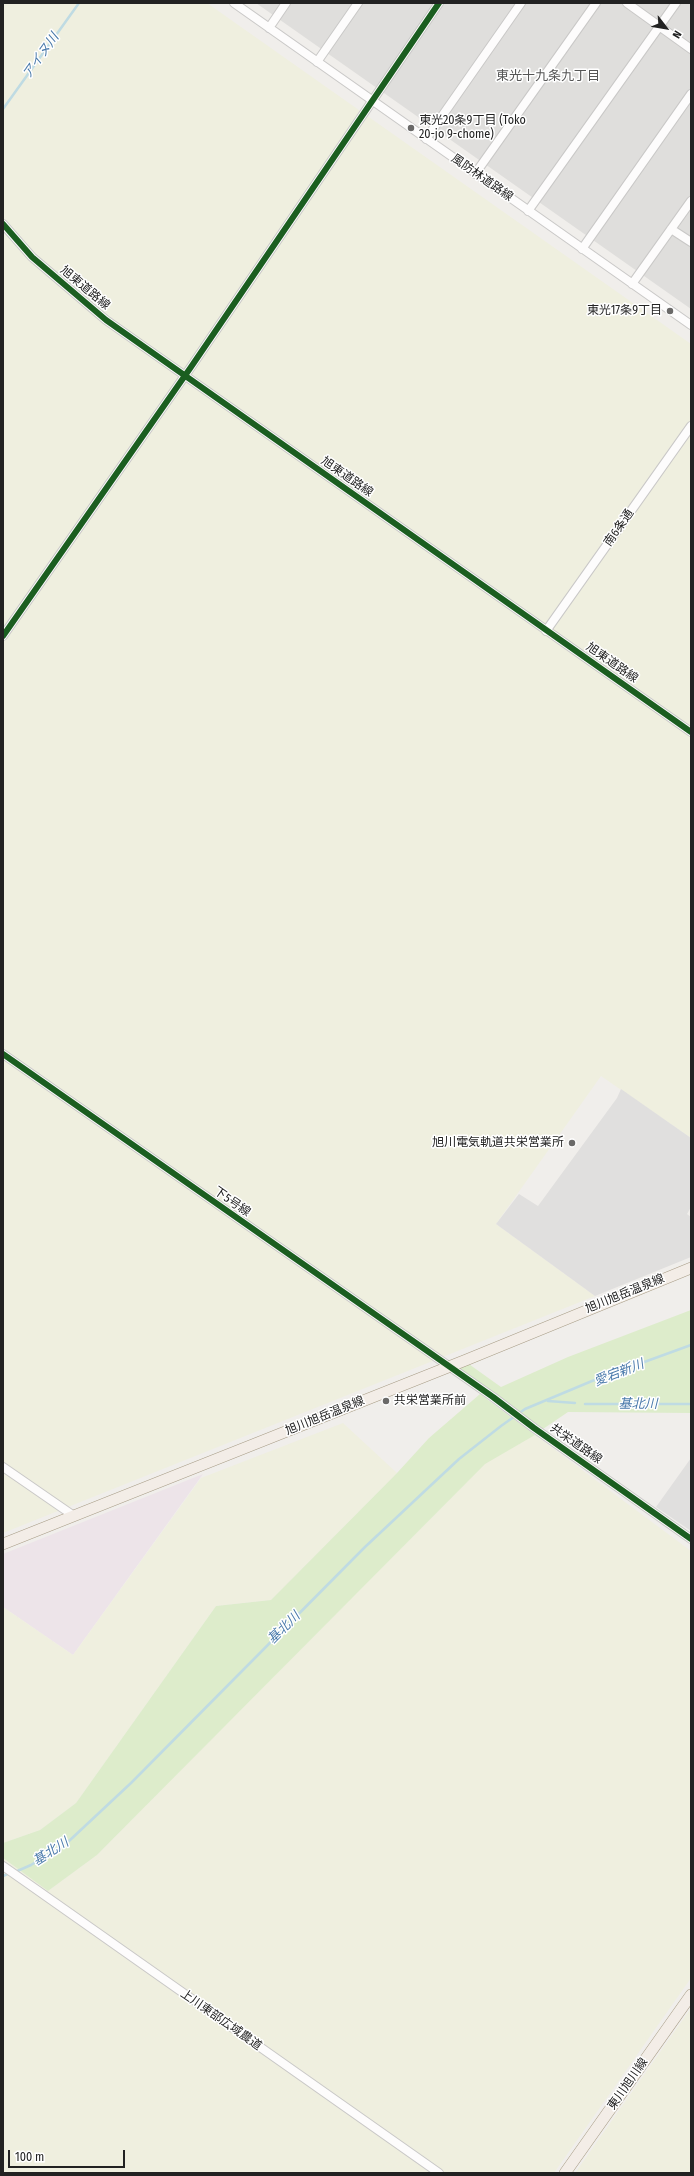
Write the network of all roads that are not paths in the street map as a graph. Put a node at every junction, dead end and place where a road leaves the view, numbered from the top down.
1 (234, 3) edge
2 (286, 3) edge
3 (358, 3) edge
4 (439, 3) edge
5 (521, 3) edge
6 (596, 3) edge
7 (627, 3) edge
8 (676, 3) edge
9 (660, 26) junction
10 (269, 28) junction
11 (691, 49) edge
12 (317, 62) junction
13 (691, 94) edge
14 (372, 101) junction
15 (426, 139) junction
16 (475, 174) junction
17 (691, 201) edge
18 (528, 211) junction
19 (3, 224) edge
20 (671, 229) junction
21 (691, 242) edge
22 (582, 249) junction
23 (632, 284) junction
24 (691, 325) edge
25 (185, 376) junction
26 (691, 426) edge
27 (546, 631) junction
28 (3, 636) edge
29 (691, 732) edge
30 (3, 1054) edge
31 (691, 1268) edge
32 (448, 1367) junction
33 (3, 1466) edge
34 (74, 1516) junction
35 (691, 1539) edge
36 (3, 1544) edge
37 (3, 1866) edge
38 (691, 1995) edge
39 (439, 2173) edge
40 (565, 2173) edge

1 - 10 street, 風防林道路線
2 - 10 street
3 - 12 street
4 - 14 street
5 - 15 street
6 - 16 street
7 - 9 street
8 - 9 street
9 - 11 street
9 - 18 street
10 - 12 street, 風防林道路線
12 - 14 street, 風防林道路線
13 - 22 street
14 - 15 street, 風防林道路線
14 - 25 street
15 - 16 street, 風防林道路線
16 - 18 street, 風防林道路線
17 - 20 street
18 - 22 street, 風防林道路線
19 - 25 street, 旭東道路線
20 - 21 street
20 - 23 street
22 - 23 street, 風防林道路線
23 - 24 street, 風防林道路線
25 - 27 street, 旭東道路線
25 - 28 street
26 - 27 street, 南6条通
27 - 29 street, 旭東道路線
30 - 32 street, 下5号線
31 - 32 main road, 旭川旭岳温泉線
32 - 34 main road, 旭川旭岳温泉線
32 - 35 street, 共栄道路線
33 - 34 street
34 - 36 main road, 旭川旭岳温泉線
37 - 39 street, 上川東部広域農道
38 - 40 main road, 東川旭川線

